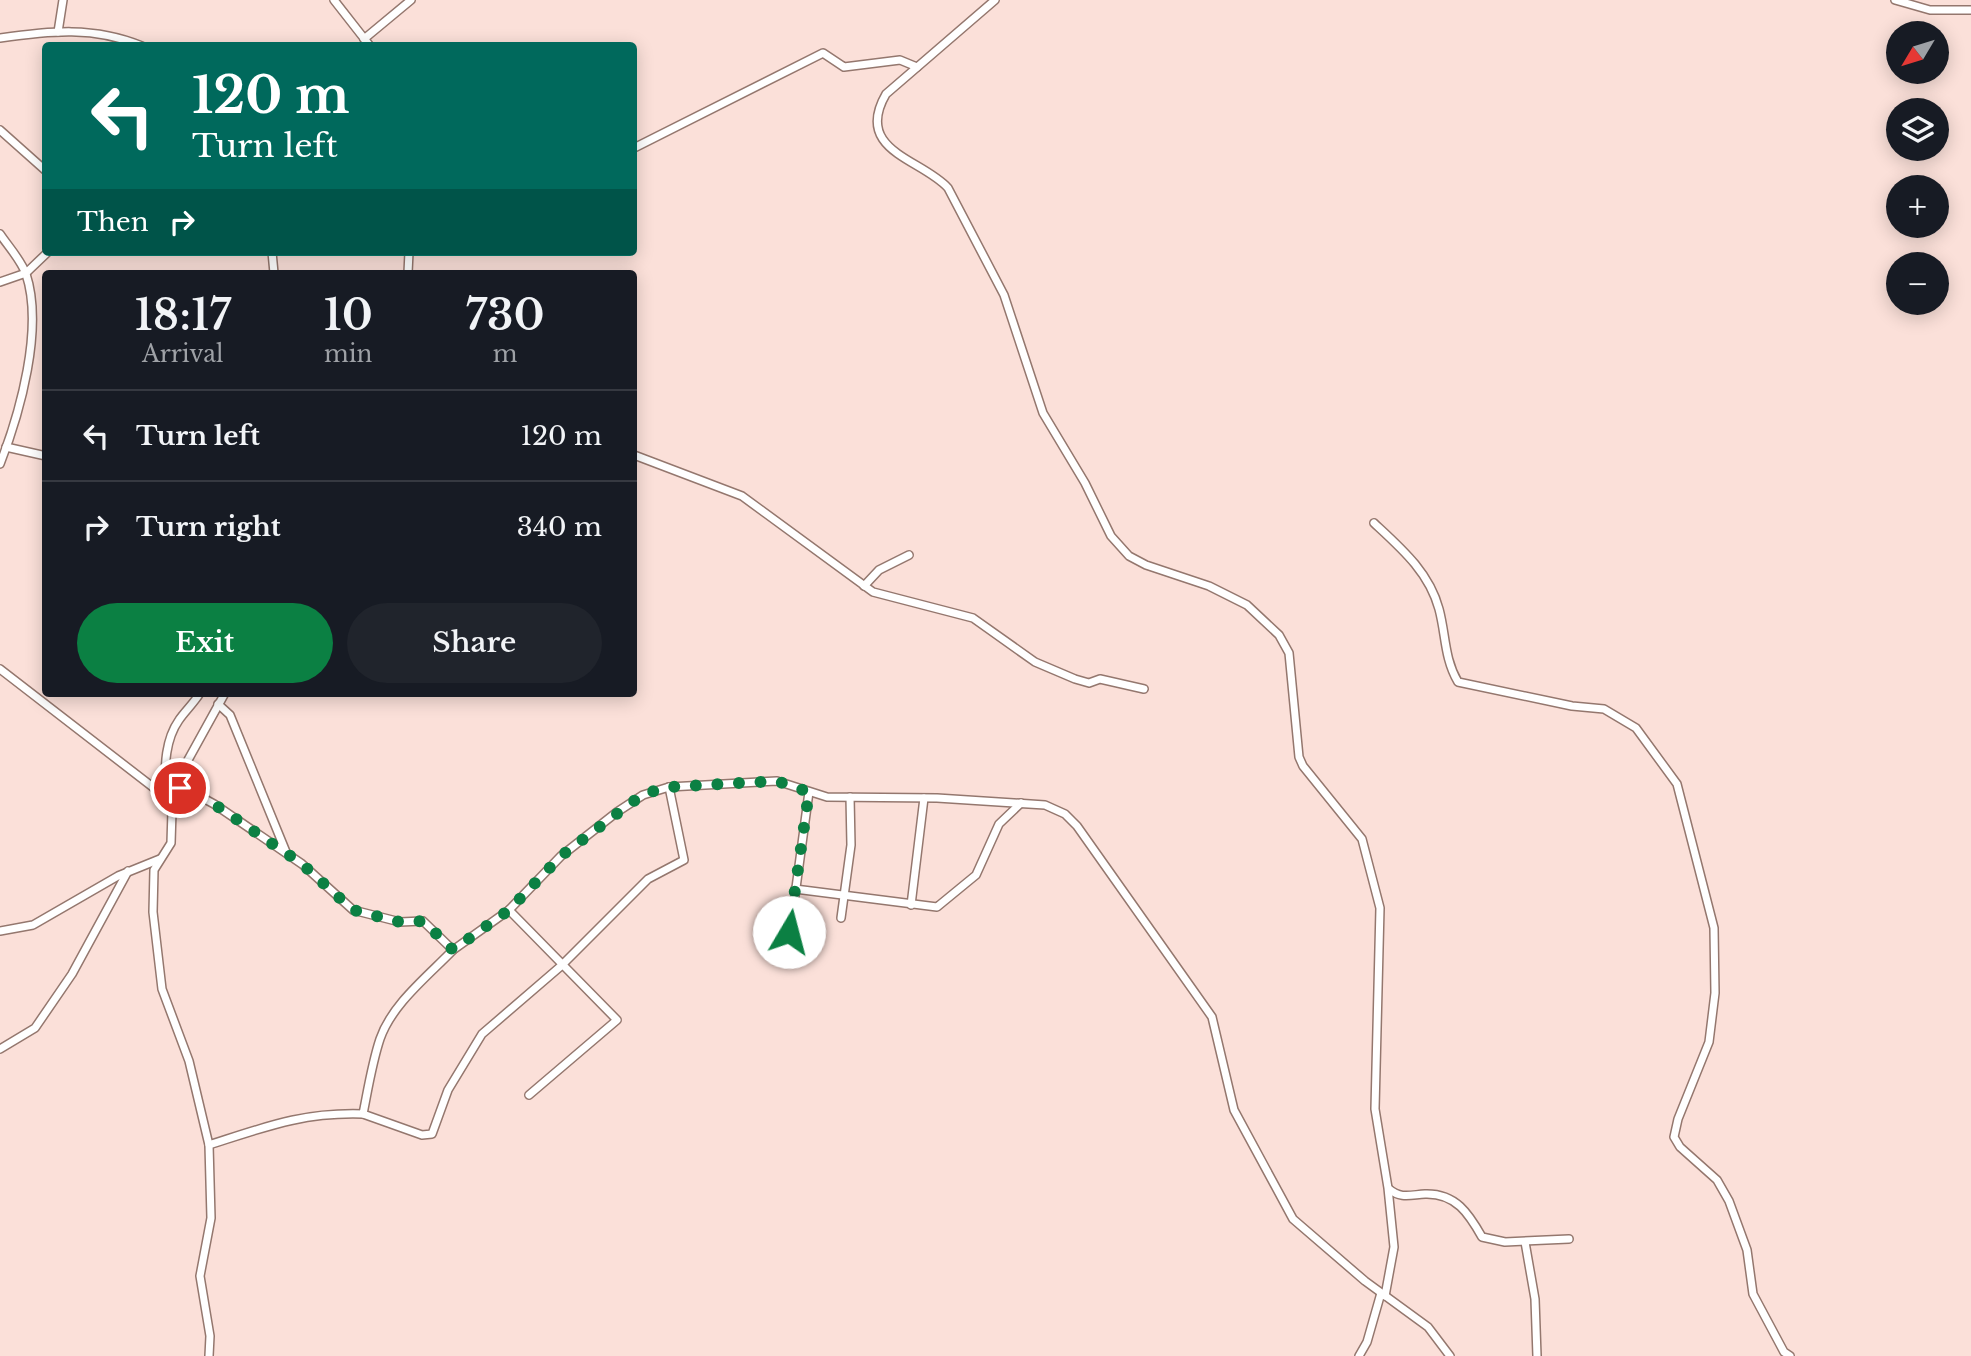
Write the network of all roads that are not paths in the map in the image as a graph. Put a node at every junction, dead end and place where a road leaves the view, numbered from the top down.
1 (63, 0) edge
2 (334, 0) edge
3 (411, 0) edge
4 (995, 0) edge
5 (1895, 0) edge
6 (1971, 10) edge
7 (58, 32) junction
8 (0, 38) edge
9 (130, 42) edge
10 (367, 42) edge
11 (917, 67) junction
12 (0, 130) edge
13 (637, 146) edge
14 (42, 167) edge
15 (0, 234) edge
16 (44, 256) edge
17 (26, 273) junction
18 (0, 282) edge
19 (6, 447) junction
20 (42, 455) edge
21 (637, 456) edge
22 (0, 464) edge
23 (1374, 523) dead end
24 (909, 555) dead end
25 (864, 586) junction
26 (0, 668) edge
27 (1143, 689) dead end
28 (197, 697) edge
29 (222, 697) edge
30 (218, 704) junction
31 (165, 787) junction
32 (669, 787) junction
33 (153, 788) junction
34 (180, 788) junction
35 (809, 792) junction
36 (850, 797) junction
37 (924, 798) junction
38 (1021, 803) junction
39 (286, 853) junction
40 (161, 858) junction
41 (128, 871) junction
42 (795, 889) junction
43 (845, 897) junction
44 (911, 905) junction
45 (509, 910) junction
46 (841, 918) dead end
47 (0, 931) edge
48 (789, 932) dead end
49 (453, 950) junction
50 (561, 965) junction
51 (0, 1049) edge
52 (529, 1096) dead end
53 (363, 1114) junction
54 (209, 1145) junction
55 (1388, 1188) junction
56 (1569, 1239) dead end
57 (1525, 1242) junction
58 (1383, 1295) junction
59 (209, 1356) edge
60 (1359, 1356) edge
61 (1450, 1356) edge
62 (1537, 1356) edge
63 (1790, 1356) edge

1 - 7 street
2 - 10 street
3 - 10 street
4 - 11 street
5 - 6 street
7 - 8 street
7 - 9 street
11 - 13 street
11 - 55 street
12 - 14 street
15 - 17 street
16 - 17 street
17 - 18 street
17 - 19 street
19 - 20 street
19 - 22 street
21 - 25 street
23 - 63 street
24 - 25 street
25 - 27 street
26 - 33 street
28 - 31 street
29 - 30 street
30 - 34 street
30 - 39 street
31 - 33 street
31 - 34 street
32 - 35 street
32 - 45 street
32 - 50 street
33 - 40 street
34 - 39 street
35 - 36 street
35 - 42 street
36 - 37 street
36 - 43 street
37 - 38 street
37 - 44 street
38 - 44 street
38 - 58 street
39 - 49 street
40 - 41 street
40 - 54 street
41 - 47 street
41 - 51 street
42 - 43 street
42 - 48 street
43 - 44 street
43 - 46 street
45 - 49 street
45 - 50 street
49 - 53 street
50 - 52 street
50 - 53 street
53 - 54 street
54 - 59 street
55 - 57 street
55 - 58 street
56 - 57 street
57 - 62 street
58 - 60 street
58 - 61 street

